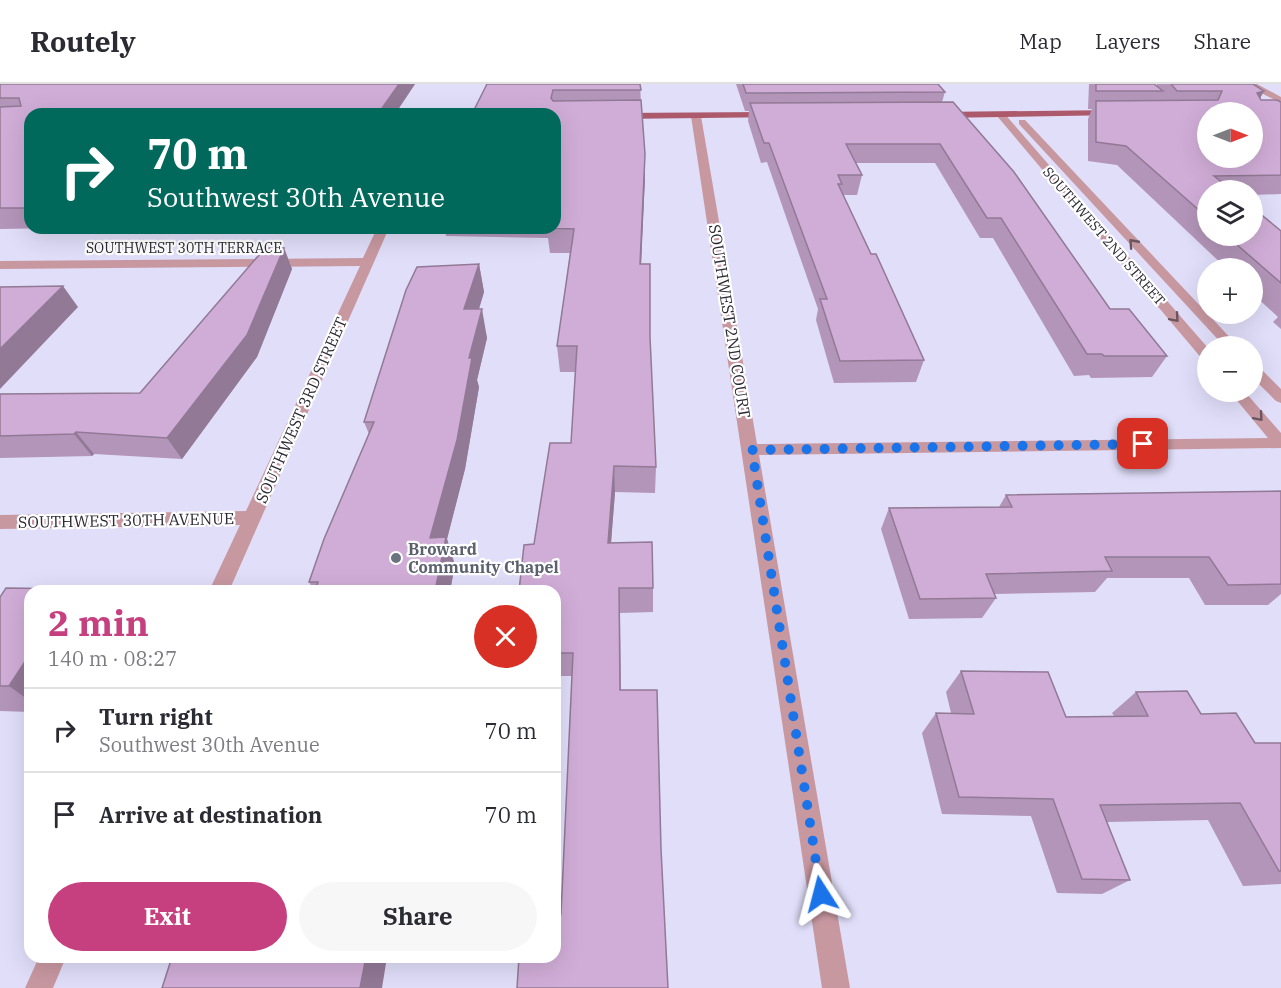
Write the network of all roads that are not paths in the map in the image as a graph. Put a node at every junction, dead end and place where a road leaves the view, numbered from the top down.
1 (1220, 86) edge
2 (1281, 100) edge
3 (1130, 113) edge
4 (1000, 114) junction
5 (1015, 114) junction
6 (778, 115) edge
7 (930, 115) edge
8 (602, 116) edge
9 (696, 116) junction
10 (380, 234) edge
11 (368, 262) junction
12 (0, 265) edge
13 (1222, 336) edge
14 (1197, 344) edge
15 (1263, 379) edge
16 (1281, 398) edge
17 (1246, 402) edge
18 (1281, 443) edge
19 (752, 450) junction
20 (252, 518) junction
21 (0, 522) edge
22 (222, 585) edge
23 (50, 963) edge
24 (39, 988) edge
25 (836, 988) edge

1 - 2 street
3 - 5 main road
4 - 5 main road
4 - 7 main road
4 -> 14 street, SOUTHWEST 2ND STREET
13 -> 5 street, SOUTHWEST 2ND STREET
6 - 9 main road
8 - 9 main road
9 - 19 street, SOUTHWEST 2ND COURT
10 - 11 street, SOUTHWEST 3RD STREET
11 - 12 street, SOUTHWEST 30TH TERRACE
11 - 20 street, SOUTHWEST 3RD STREET
15 - 16 street
17 -> 18 street
18 - 19 street
19 - 25 street, SOUTHWEST 2ND COURT
20 - 21 street, SOUTHWEST 30TH AVENUE
20 - 22 street, SOUTHWEST 3RD STREET
23 - 24 street

